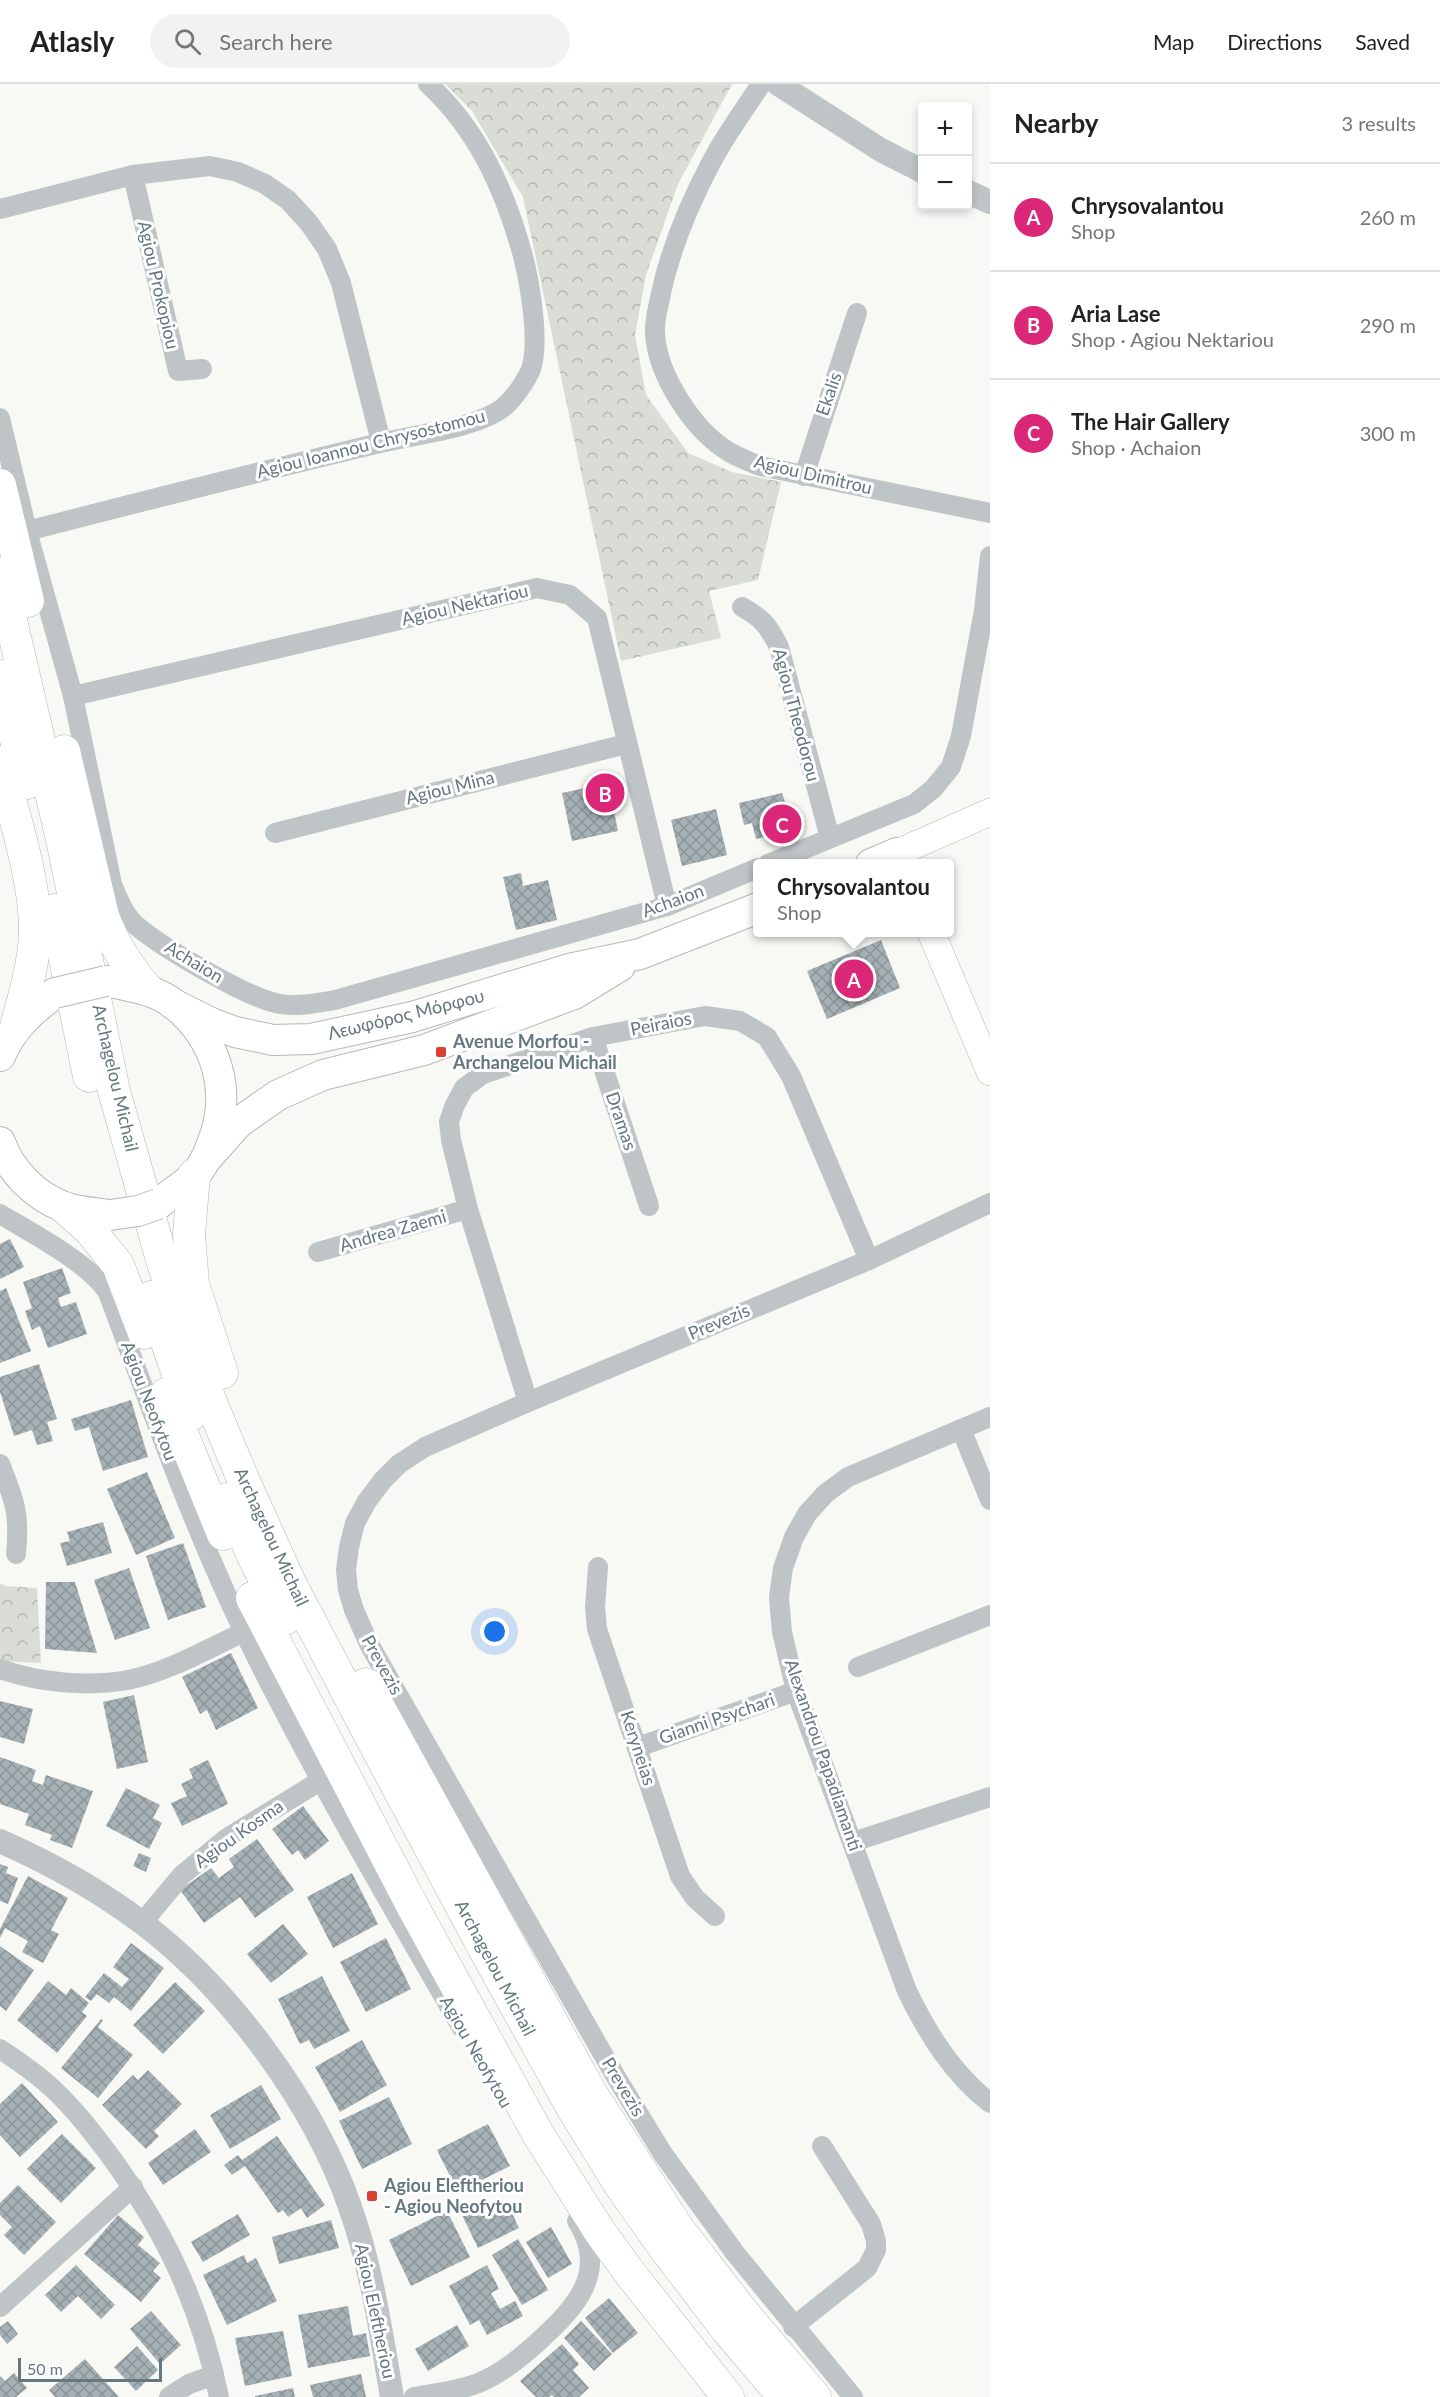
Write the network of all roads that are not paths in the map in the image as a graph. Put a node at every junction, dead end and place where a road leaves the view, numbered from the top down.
1 (428, 84) edge
2 (761, 84) edge
3 (778, 84) edge
4 (918, 169) edge
5 (133, 175) junction
6 (972, 194) edge
7 (990, 202) edge
8 (0, 209) edge
9 (857, 313) dead end
10 (202, 369) dead end
11 (0, 418) edge
12 (381, 442) junction
13 (804, 476) junction
14 (0, 485) edge
15 (990, 513) edge
16 (27, 531) junction
17 (990, 556) edge
18 (0, 573) edge
19 (742, 607) dead end
20 (987, 610) edge
21 (0, 676) edge
22 (73, 696) junction
23 (626, 744) junction
24 (0, 762) edge
25 (990, 812) edge
26 (275, 833) dead end
27 (830, 838) junction
28 (780, 859) edge
29 (892, 859) edge
30 (753, 870) edge
31 (667, 906) junction
32 (753, 910) edge
33 (933, 937) edge
34 (640, 954) junction
35 (161, 997) junction
36 (593, 1037) junction
37 (5, 1044) edge
38 (990, 1072) edge
39 (0, 1142) edge
40 (200, 1167) junction
41 (0, 1177) edge
42 (53, 1201) junction
43 (990, 1203) edge
44 (649, 1206) dead end
45 (468, 1209) junction
46 (0, 1214) edge
47 (318, 1252) dead end
48 (869, 1260) junction
49 (528, 1402) junction
50 (990, 1417) edge
51 (961, 1429) junction
52 (0, 1464) edge
53 (990, 1500) edge
54 (16, 1554) dead end
55 (598, 1567) dead end
56 (990, 1615) edge
57 (244, 1632) junction
58 (858, 1667) dead end
59 (0, 1669) edge
60 (796, 1691) junction
61 (638, 1747) junction
62 (320, 1780) junction
63 (990, 1798) edge
64 (0, 1841) edge
65 (854, 1842) junction
66 (715, 1916) dead end
67 (142, 1923) junction
68 (4, 2059) edge
69 (990, 2103) edge
70 (822, 2146) dead end
71 (133, 2187) junction
72 (0, 2307) edge
73 (793, 2326) junction
74 (214, 2375) junction
75 (169, 2397) edge
76 (219, 2397) edge
77 (392, 2397) edge
78 (414, 2397) edge
79 (728, 2397) edge
80 (756, 2397) edge
81 (784, 2397) edge
82 (815, 2397) edge
83 (853, 2397) edge

1 - 12 street, Agiou Ioannou Chrysostomou
2 - 13 street, Agiou Dimitrou
3 - 4 street
5 - 8 street
5 - 10 street, Agiou Prokopiou
5 - 12 street
6 - 7 street
9 - 13 street, Ekalis
11 - 16 street, Achaion
12 - 16 street, Agiou Ioannou Chrysostomou
13 - 15 street, Agiou Dimitrou
14 - 35 highway
16 - 22 street, Achaion
17 - 20 street
18 - 81 highway, Archagelou Michail
19 - 27 street, Agiou Theodorou
20 - 27 street
21 - 80 highway, Archagelou Michail
22 - 23 street, Agiou Nektariou
22 - 31 street, Achaion
23 - 26 street, Agiou Mina
23 - 31 street, Agiou Nektariou
24 - 37 highway
25 - 29 main road
27 - 28 street
30 - 31 street, Achaion
32 - 34 main road, Λεωφόρος Μόρφου
33 - 38 main road
34 - 35 main road, Λεωφόρος Μόρφου
34 - 40 main road, Λεωφόρος Μόρφου
35 - 37 main road, Λεωφόρος Μόρφου, bridge
35 - 40 main road
36 - 44 street, Dramas
36 - 45 street, Peiraios
36 - 48 street, Peiraios
39 - 42 main road
40 - 42 main road, Λεωφόρος Μόρφου, bridge
40 - 82 highway
41 - 42 main road
42 - 79 highway
43 - 48 street, Prevezis
45 - 47 street, Andrea Zaemi
45 - 49 street, Peiraios
46 - 57 street, Agiou Neofytou
48 - 49 street, Prevezis
49 - 73 street, Prevezis
50 - 51 street, Alexandrou Papadiamanti
51 - 53 street
51 - 60 street, Alexandrou Papadiamanti
52 - 54 street
55 - 61 street, Keryneias
56 - 58 street
57 - 59 street
57 - 62 street, Agiou Neofytou
60 - 61 street, Gianni Psychari
60 - 65 street, Alexandrou Papadiamanti
61 - 66 street, Keryneias
62 - 67 street, Agiou Kosma
62 - 78 street, Agiou Neofytou
63 - 65 street
64 - 67 street, Agiou Eleftheriou
65 - 69 street, Alexandrou Papadiamanti
67 - 77 street, Agiou Eleftheriou
68 - 71 street
70 - 73 street
71 - 72 street
71 - 74 street
73 - 83 street, Prevezis
74 - 75 street
74 - 76 street

